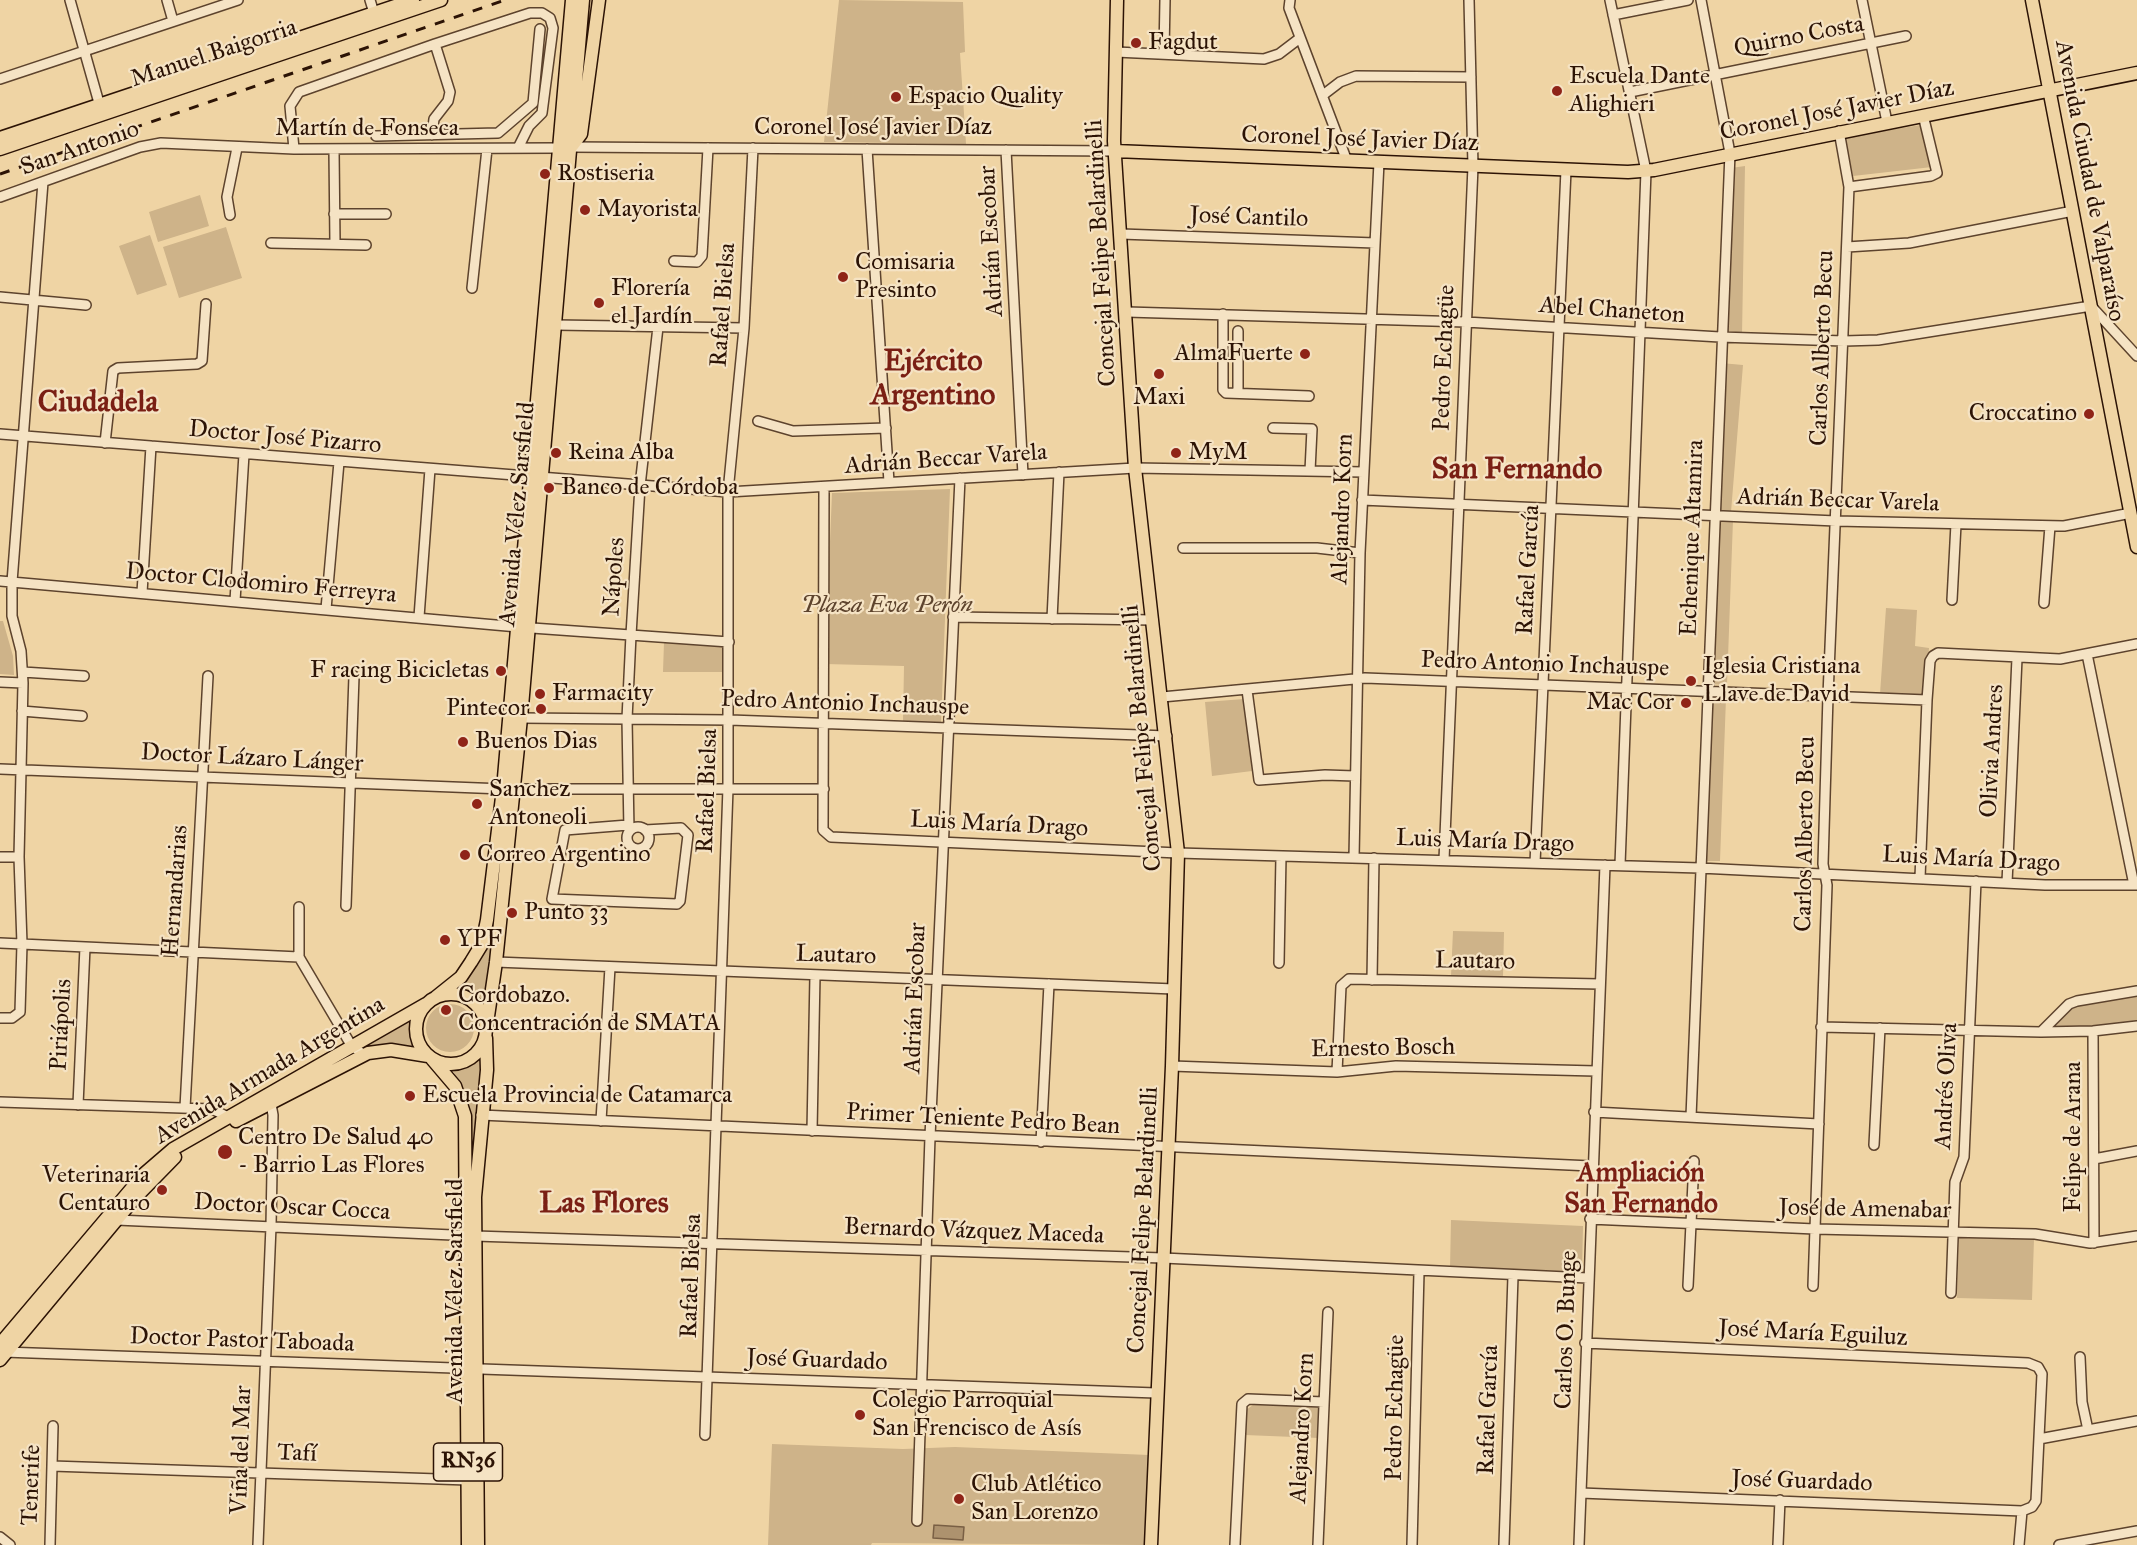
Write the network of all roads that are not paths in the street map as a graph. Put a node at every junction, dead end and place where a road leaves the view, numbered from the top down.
1 (70, 0) edge
2 (167, 0) edge
3 (238, 0) edge
4 (370, 0) edge
5 (413, 0) edge
6 (441, 0) edge
7 (572, 0) edge
8 (583, 0) edge
9 (599, 0) edge
10 (1117, 0) edge
11 (1166, 0) edge
12 (1469, 0) edge
13 (1610, 0) edge
14 (1688, 0) edge
15 (1701, 0) edge
16 (1862, 0) edge
17 (2032, 0) edge
18 (1289, 2) edge
19 (374, 13) junction
20 (1613, 15) junction
21 (173, 21) junction
22 (540, 29) dead end
23 (1906, 36) dead end
24 (1300, 38) junction
25 (1871, 43) junction
26 (435, 44) junction
27 (84, 51) junction
28 (1116, 52) junction
29 (1164, 53) junction
30 (1716, 74) junction
31 (2137, 74) edge
32 (1471, 77) junction
33 (0, 78) edge
34 (2050, 89) junction
35 (1630, 92) junction
36 (1323, 95) junction
37 (101, 109) junction
38 (1923, 115) junction
39 (1887, 122) junction
40 (1839, 131) junction
41 (432, 135) junction
42 (376, 136) dead end
43 (0, 138) edge
44 (175, 143) joint
45 (565, 147) junction
46 (0, 148) edge
47 (237, 148) junction
48 (486, 148) junction
49 (518, 148) junction
50 (708, 148) junction
51 (753, 148) junction
52 (294, 149) junction
53 (867, 149) junction
54 (334, 150) junction
55 (1006, 150) junction
56 (1115, 151) junction
57 (1730, 153) junction
58 (1347, 161) junction
59 (1379, 162) junction
60 (1473, 166) junction
61 (1566, 170) junction
62 (1646, 171) junction
63 (43, 182) junction
64 (1848, 187) junction
65 (0, 197) edge
66 (2073, 211) junction
67 (334, 214) junction
68 (386, 214) dead end
69 (230, 215) dead end
70 (1121, 234) junction
71 (271, 243) dead end
72 (1375, 243) junction
73 (335, 244) junction
74 (366, 244) dead end
75 (1847, 247) junction
76 (674, 261) dead end
77 (472, 288) dead end
78 (0, 297) edge
79 (34, 300) junction
80 (206, 304) dead end
81 (86, 305) dead end
82 (2091, 306) junction
83 (1127, 312) junction
84 (1223, 314) junction
85 (1371, 319) junction
86 (1466, 322) junction
87 (556, 324) junction
88 (1559, 326) junction
89 (658, 327) junction
90 (744, 328) junction
91 (1238, 331) dead end
92 (1640, 332) junction
93 (1720, 337) junction
94 (1844, 341) junction
95 (2137, 356) edge
96 (1238, 393) junction
97 (1309, 396) dead end
98 (758, 421) dead end
99 (886, 428) junction
100 (1273, 428) dead end
101 (0, 434) edge
102 (25, 436) junction
103 (105, 443) junction
104 (151, 447) junction
105 (244, 454) junction
106 (339, 462) junction
107 (1135, 468) junction
108 (430, 469) junction
109 (1310, 471) junction
110 (1059, 472) junction
111 (1364, 472) junction
112 (1023, 475) junction
113 (536, 478) junction
114 (960, 478) junction
115 (889, 482) junction
116 (640, 486) junction
117 (824, 487) junction
118 (728, 492) junction
119 (1362, 500) junction
120 (1459, 506) junction
121 (1551, 510) junction
122 (1634, 513) junction
123 (2131, 513) junction
124 (1713, 516) junction
125 (1836, 521) junction
126 (1956, 524) junction
127 (2050, 526) junction
128 (2137, 547) edge
129 (1183, 548) dead end
130 (1360, 553) junction
131 (0, 581) edge
132 (12, 582) junction
133 (142, 593) junction
134 (1952, 600) dead end
135 (235, 601) junction
136 (2044, 603) dead end
137 (326, 609) junction
138 (419, 617) junction
139 (953, 617) junction
140 (1052, 619) junction
141 (1153, 620) junction
142 (524, 627) junction
143 (631, 635) junction
144 (729, 642) junction
145 (2137, 644) edge
146 (2088, 654) junction
147 (2017, 658) junction
148 (23, 672) junction
149 (84, 676) dead end
150 (208, 676) dead end
151 (354, 676) dead end
152 (1357, 679) junction
153 (0, 681) edge
154 (1451, 681) junction
155 (23, 683) junction
156 (1543, 684) junction
157 (1627, 687) junction
158 (1247, 690) junction
159 (1707, 691) junction
160 (1828, 696) junction
161 (1162, 697) junction
162 (1927, 699) junction
163 (22, 711) junction
164 (82, 716) dead end
165 (521, 718) junction
166 (627, 719) junction
167 (730, 720) junction
168 (824, 722) junction
169 (948, 726) junction
170 (1167, 736) junction
171 (0, 768) edge
172 (21, 769) junction
173 (203, 775) junction
174 (1355, 776) junction
175 (352, 783) junction
176 (628, 788) junction
177 (728, 788) junction
178 (509, 789) junction
179 (824, 789) junction
180 (629, 828) junction
181 (645, 830) junction
182 (943, 843) junction
183 (1178, 853) junction
184 (1281, 856) junction
185 (0, 857) edge
186 (19, 857) junction
187 (1354, 858) junction
188 (1374, 858) junction
189 (1444, 860) junction
190 (1535, 863) junction
191 (1605, 865) junction
192 (1620, 865) junction
193 (1700, 868) junction
194 (1825, 873) junction
195 (1920, 878) junction
196 (1976, 881) junction
197 (2007, 883) junction
198 (2136, 885) edge
199 (346, 906) dead end
200 (299, 907) dead end
201 (0, 944) edge
202 (22, 944) junction
203 (85, 947) junction
204 (192, 952) junction
205 (299, 957) junction
206 (496, 962) junction
207 (1279, 963) dead end
208 (610, 967) junction
209 (722, 971) junction
210 (815, 975) junction
211 (937, 980) junction
212 (1372, 980) junction
213 (1049, 984) junction
214 (1600, 984) junction
215 (1174, 989) junction
216 (2137, 991) edge
217 (431, 1000) junction
218 (0, 1018) edge
219 (2137, 1026) edge
220 (1821, 1027) junction
221 (1880, 1028) junction
222 (1969, 1030) junction
223 (2093, 1031) junction
224 (2041, 1032) junction
225 (486, 1034) junction
226 (351, 1046) junction
227 (364, 1055) junction
228 (430, 1057) junction
229 (1172, 1066) junction
230 (1596, 1071) junction
231 (1337, 1072) junction
232 (0, 1102) edge
233 (271, 1104) junction
234 (78, 1105) junction
235 (185, 1108) junction
236 (1594, 1112) junction
237 (481, 1115) junction
238 (1690, 1117) junction
239 (232, 1119) junction
240 (601, 1121) junction
241 (1819, 1124) junction
242 (717, 1126) junction
243 (812, 1131) junction
244 (930, 1137) junction
245 (1041, 1142) junction
246 (1874, 1145) dead end
247 (1168, 1148) junction
248 (2137, 1150) edge
249 (2094, 1159) junction
250 (1694, 1161) dead end
251 (1592, 1166) junction
252 (1590, 1219) junction
253 (117, 1220) junction
254 (1692, 1224) junction
255 (271, 1226) junction
256 (1815, 1229) junction
257 (1953, 1232) junction
258 (470, 1235) junction
259 (2137, 1236) edge
260 (712, 1242) junction
261 (2094, 1243) junction
262 (926, 1250) junction
263 (1163, 1258) junction
264 (1419, 1272) junction
265 (1513, 1276) junction
266 (1588, 1278) junction
267 (1688, 1286) dead end
268 (1813, 1286) dead end
269 (1951, 1293) dead end
270 (1328, 1312) dead end
271 (1586, 1344) junction
272 (2, 1352) edge
273 (2080, 1357) dead end
274 (264, 1362) junction
275 (472, 1369) junction
276 (708, 1377) junction
277 (923, 1384) junction
278 (1156, 1393) junction
279 (1324, 1402) junction
280 (2137, 1421) edge
281 (53, 1426) dead end
282 (2088, 1430) junction
283 (705, 1435) dead end
284 (2039, 1439) junction
285 (52, 1466) junction
286 (261, 1473) junction
287 (468, 1480) junction
288 (1581, 1493) junction
289 (1780, 1500) junction
290 (2022, 1511) junction
291 (917, 1521) dead end
292 (2137, 1531) edge
293 (0, 1537) edge
294 (10, 1545) edge
295 (50, 1545) edge
296 (258, 1545) edge
297 (468, 1545) edge
298 (478, 1545) edge
299 (1151, 1545) edge
300 (1235, 1545) edge
301 (1318, 1545) edge
302 (1412, 1545) edge
303 (1504, 1545) edge
304 (1579, 1545) edge
305 (1778, 1545) edge
306 (2019, 1545) edge
307 (2059, 1545) edge

1 - 27 street
2 - 21 street
3 - 21 street
4 - 19 street
5 - 19 main road, Manuel Baigorria
6 - 37 main road, Manuel Baigorria
7 - 45 main road, Avenida Vélez Sarsfield / RN36
8 - 45 main road, Avenida Vélez Sarsfield / RN36
9 - 45 main road
10 - 28 main road, Concejal Felipe Belardinelli
11 - 29 street
12 - 32 street, Pedro Echagüe
13 - 20 street
14 - 20 street
15 - 30 street, Echenique Altamira
16 - 25 street
17 - 34 main road, Avenida Ciudad de Valparaíso
18 - 24 street
19 - 37 main road, Manuel Baigorria
20 - 35 street
21 - 27 street
22 - 41 street
23 - 25 street, Quirno Costa
24 - 29 street
24 - 36 street
25 - 30 street, Quirno Costa
25 - 39 street
26 - 41 street
26 - 49 street
26 - 52 street
27 - 33 street
27 - 37 street
28 - 29 street
28 - 56 main road, Concejal Felipe Belardinelli
30 - 35 street, Quirno Costa
30 - 57 street, Echenique Altamira
31 - 34 main road, Coronel José Javier Díaz
32 - 36 street
32 - 60 street, Pedro Echagüe
34 - 38 main road, Coronel José Javier Díaz
34 - 66 main road, Avenida Ciudad de Valparaíso
35 - 62 street
36 - 58 street
37 - 43 main road, Manuel Baigorria
37 - 46 main road, Manuel Baigorria
38 - 39 main road, Coronel José Javier Díaz
38 - 64 street
39 - 40 main road, Coronel José Javier Díaz
40 - 57 main road, Coronel José Javier Díaz
40 - 64 street, Carlos Alberto Becu
41 - 42 street
44 - 47 street, Martín de Fonseca
44 - 63 street, San Antonio
45 - 49 street, Martín de Fonseca
45 - 50 street, Coronel José Javier Díaz
45 - 87 main road, Avenida Vélez Sarsfield / RN36
45 - 113 main road, Avenida Vélez Sarsfield / RN36
47 - 52 street, Martín de Fonseca
47 - 69 street
48 - 49 street, Martín de Fonseca
48 - 54 street, Martín de Fonseca
48 - 77 street
50 - 51 street, Coronel José Javier Díaz
50 - 76 street
51 - 53 street, Coronel José Javier Díaz
51 - 90 street, Rafael Bielsa
52 - 54 street, Martín de Fonseca
53 - 55 street, Coronel José Javier Díaz
53 - 99 street
54 - 67 street
55 - 56 street, Coronel José Javier Díaz
55 - 112 street, Adrián Escobar
56 - 58 main road, Coronel José Javier Díaz
56 - 70 main road, Concejal Felipe Belardinelli
57 - 62 main road, Coronel José Javier Díaz
57 - 93 street, Echenique Altamira
58 - 59 main road, Coronel José Javier Díaz
59 - 60 main road, Coronel José Javier Díaz
59 - 72 street, Alejandro Korn
60 - 61 main road, Coronel José Javier Díaz
60 - 86 street, Pedro Echagüe
61 - 62 main road, Coronel José Javier Díaz
61 - 88 street, Rafael García
62 - 92 street
63 - 65 street, San Antonio
63 - 79 street
64 - 75 street, Carlos Alberto Becu
66 - 75 street
66 - 82 main road, Avenida Ciudad de Valparaíso
67 - 68 street
67 - 73 street
70 - 72 street, José Cantilo
70 - 83 main road, Concejal Felipe Belardinelli
71 - 73 street
72 - 85 street, Alejandro Korn
73 - 74 street
75 - 94 street, Carlos Alberto Becu
78 - 79 street
79 - 81 street
79 - 102 street
80 - 103 street
82 - 94 street, Abel Chaneton
82 - 95 street
82 - 123 main road, Avenida Ciudad de Valparaíso
83 - 84 street, Abel Chaneton
83 - 107 main road, Concejal Felipe Belardinelli
84 - 85 street, Abel Chaneton
84 - 96 street
85 - 86 street, Abel Chaneton
85 - 111 street, Alejandro Korn
86 - 88 street, Abel Chaneton
86 - 120 street, Pedro Echagüe
87 - 89 street
87 - 113 main road, Avenida Vélez Sarsfield / RN36
88 - 92 street, Abel Chaneton
88 - 121 street, Rafael García
89 - 90 street
89 - 116 street, Nápoles
90 - 118 street, Rafael Bielsa
91 - 96 street
92 - 93 street, Abel Chaneton
92 - 122 street
93 - 94 street, Abel Chaneton
93 - 124 street, Echenique Altamira
94 - 125 street, Carlos Alberto Becu
96 - 97 street
98 - 99 street
99 - 115 street
100 - 109 street
101 - 102 street, Doctor José Pizarro
102 - 103 street, Doctor José Pizarro
102 - 132 street
103 - 104 street, Doctor José Pizarro
104 - 105 street, Doctor José Pizarro
104 - 133 street
105 - 106 street, Doctor José Pizarro
105 - 135 street
106 - 108 street, Doctor José Pizarro
106 - 137 street
107 - 109 street, Adrián Beccar Varela
107 - 110 street, Adrián Beccar Varela
107 - 141 main road, Concejal Felipe Belardinelli
108 - 113 street, Doctor José Pizarro
108 - 138 street
109 - 111 street, Adrián Beccar Varela
110 - 112 street, Adrián Beccar Varela
110 - 140 street
111 - 119 street, Alejandro Korn
112 - 114 street, Adrián Beccar Varela
113 - 116 street, Adrián Beccar Varela
113 - 142 main road, Avenida Vélez Sarsfield / RN36
114 - 115 street, Adrián Beccar Varela
114 - 139 street, Adrián Escobar
115 - 117 street, Adrián Beccar Varela
116 - 118 street, Adrián Beccar Varela
116 - 143 street, Nápoles
117 - 118 street, Adrián Beccar Varela
117 - 168 street
118 - 144 street, Rafael Bielsa
119 - 120 street, Adrián Beccar Varela
119 - 130 street, Alejandro Korn
120 - 121 street, Adrián Beccar Varela
120 - 154 street, Pedro Echagüe
121 - 122 street, Adrián Beccar Varela
121 - 156 street, Rafael García
122 - 124 street, Adrián Beccar Varela
122 - 157 street
123 - 127 street, Adrián Beccar Varela
123 - 128 main road, Avenida Ciudad de Valparaíso
124 - 125 street, Adrián Beccar Varela
124 - 159 street, Echenique Altamira
125 - 126 street, Adrián Beccar Varela
125 - 160 street, Carlos Alberto Becu
126 - 127 street, Adrián Beccar Varela
126 - 134 street
127 - 136 street
129 - 130 street
130 - 152 street, Alejandro Korn
131 - 132 street, Doctor Clodomiro Ferreyra
132 - 133 street, Doctor Clodomiro Ferreyra
132 - 148 street
133 - 135 street, Doctor Clodomiro Ferreyra
135 - 137 street, Doctor Clodomiro Ferreyra
137 - 138 street, Doctor Clodomiro Ferreyra
138 - 142 street, Doctor Clodomiro Ferreyra
139 - 140 street
139 - 169 street, Adrián Escobar
140 - 141 street
141 - 161 main road, Concejal Felipe Belardinelli
142 - 143 street, Doctor Clodomiro Ferreyra
142 - 165 main road, Avenida Vélez Sarsfield / RN36
142 - 178 main road, Avenida Vélez Sarsfield / RN36
143 - 144 street, Doctor Clodomiro Ferreyra
143 - 166 street, Nápoles
144 - 167 street, Rafael Bielsa
145 - 146 street
146 - 147 street
146 - 198 street
147 - 162 street
147 - 197 street, Olivia Andres
148 - 149 street
148 - 155 street
150 - 173 street, Hernandarias
151 - 175 street
152 - 154 street, Pedro Antonio Inchauspe
152 - 158 street, Pedro Antonio Inchauspe
152 - 174 street, Alejandro Korn
153 - 155 street
154 - 156 street, Pedro Antonio Inchauspe
154 - 189 street, Pedro Echagüe
155 - 163 street
156 - 157 street, Pedro Antonio Inchauspe
156 - 190 street, Rafael García
157 - 159 street, Pedro Antonio Inchauspe
157 - 192 street
158 - 161 street, Pedro Antonio Inchauspe
158 - 174 street
159 - 160 street, Pedro Antonio Inchauspe
159 - 193 street, Echenique Altamira
160 - 162 street, Pedro Antonio Inchauspe
160 - 194 street, Carlos Alberto Becu
161 - 170 main road, Concejal Felipe Belardinelli
162 - 195 street
163 - 164 street
163 - 172 street
165 - 166 street, Pedro Antonio Inchauspe
165 - 178 main road, Avenida Vélez Sarsfield / RN36
166 - 167 street, Pedro Antonio Inchauspe
166 - 176 street, Nápoles
167 - 168 street, Pedro Antonio Inchauspe
167 - 177 street, Rafael Bielsa
168 - 169 street, Pedro Antonio Inchauspe
168 - 179 street
169 - 170 street, Pedro Antonio Inchauspe
169 - 182 street, Adrián Escobar
170 - 183 main road, Concejal Felipe Belardinelli
171 - 172 street, Doctor Lázaro Lánger
172 - 173 street, Doctor Lázaro Lánger
172 - 186 street
173 - 175 street, Doctor Lázaro Lánger
173 - 204 street, Hernandarias
174 - 187 street, Alejandro Korn
175 - 178 street, Doctor Lázaro Lánger
175 - 199 street
176 - 177 street
176 - 178 street
176 - 180 street, Nápoles
177 - 179 street
177 - 209 street, Rafael Bielsa
178 - 206 main road, Avenida Vélez Sarsfield / RN36
178 - 217 main road, Avenida Vélez Sarsfield / RN36
179 - 182 street, Luis María Drago
180 - 181 street
180 - 181 street
180 - 181 street
182 - 183 street, Luis María Drago
182 - 211 street, Adrián Escobar
183 - 184 street, Luis María Drago
183 - 215 main road, Concejal Felipe Belardinelli
184 - 187 street, Luis María Drago
184 - 207 street
185 - 186 street
186 - 202 street
187 - 188 street, Luis María Drago
188 - 189 street, Luis María Drago
188 - 212 street
189 - 190 street, Luis María Drago
190 - 191 street, Luis María Drago
191 - 192 street, Luis María Drago
191 - 214 street, Carlos O. Bunge
192 - 193 street, Luis María Drago
193 - 194 street, Luis María Drago
193 - 238 street, Echenique Altamira
194 - 195 street, Luis María Drago
194 - 220 street, Carlos Alberto Becu
195 - 196 street, Luis María Drago
196 - 197 street, Luis María Drago
196 - 222 street, Andrés Oliva
197 - 198 street, Luis María Drago
200 - 205 street
201 - 202 street
202 - 203 street
202 - 218 street
203 - 204 street
203 - 234 street, Piriápolis
204 - 205 street
204 - 235 street, Hernandarias
205 - 226 street
206 - 208 street, Lautaro
206 - 225 main road, Avenida Vélez Sarsfield / RN36
208 - 209 street, Lautaro
208 - 240 street
209 - 210 street, Lautaro
209 - 242 street, Rafael Bielsa
210 - 211 street, Lautaro
210 - 243 street
211 - 213 street, Lautaro
211 - 244 street, Adrián Escobar
212 - 214 street, Lautaro
212 - 231 street, Lautaro
213 - 215 street, Lautaro
213 - 245 street
214 - 230 street, Carlos O. Bunge
215 - 229 main road, Concejal Felipe Belardinelli
216 - 224 street
217 - 225 main road, RN36
217 - 226 main road, Avenida Armada Argentina
217 - 228 main road, RN36
219 - 223 street
220 - 221 street
220 - 241 street, Carlos Alberto Becu
221 - 222 street
221 - 246 street
222 - 224 street
222 - 257 street, Andrés Oliva
223 - 224 street
223 - 249 street, Felipe de Arana
225 - 228 main road
225 - 237 main road, Avenida Vélez Sarsfield / RN36
226 - 227 street
226 - 239 main road, Avenida Armada Argentina
227 - 228 main road, Avenida Armada Argentina
227 - 233 main road, Avenida Armada Argentina
228 - 258 main road, Avenida Vélez Sarsfield / RN36
229 - 231 street, Ernesto Bosch
229 - 247 main road, Concejal Felipe Belardinelli
230 - 231 street, Ernesto Bosch
230 - 236 street, Carlos O. Bunge
232 - 234 street
233 - 239 main road, Avenida Armada Argentina
233 - 255 street, Viña del Mar
234 - 235 street
235 - 239 street
236 - 238 street
236 - 251 street, Carlos O. Bunge
237 - 240 street, Primer Teniente Pedro Bean
237 - 258 main road, Avenida Vélez Sarsfield / RN36
238 - 241 street
239 - 253 main road, Avenida Armada Argentina
239 - 272 main road, Avenida Armada Argentina
240 - 242 street, Primer Teniente Pedro Bean
241 - 256 street, Carlos Alberto Becu
242 - 243 street, Primer Teniente Pedro Bean
242 - 260 street, Rafael Bielsa
243 - 244 street, Primer Teniente Pedro Bean
244 - 245 street, Primer Teniente Pedro Bean
244 - 262 street, Adrián Escobar
245 - 247 street, Primer Teniente Pedro Bean
247 - 251 street, Primer Teniente Pedro Bean
247 - 263 main road, Concejal Felipe Belardinelli
248 - 249 street
249 - 261 street, Felipe de Arana
250 - 254 street
251 - 252 street, Carlos O. Bunge
252 - 254 street, José de Amenabar
252 - 266 street, Carlos O. Bunge
253 - 255 street, Doctor Oscar Cocca
253 - 272 main road, Avenida Armada Argentina
254 - 256 street, José de Amenabar
254 - 267 street
255 - 258 street, Doctor Oscar Cocca
255 - 274 street, Viña del Mar
256 - 257 street, José de Amenabar
256 - 268 street, Carlos Alberto Becu
257 - 261 street, José de Amenabar
257 - 269 street, Andrés Oliva
258 - 260 street, Bernardo Vázquez Maceda
258 - 275 main road, Avenida Vélez Sarsfield / RN36
259 - 261 street, José de Amenabar
260 - 262 street, Bernardo Vázquez Maceda
260 - 276 street, Rafael Bielsa
262 - 263 street, Bernardo Vázquez Maceda
262 - 277 street, Adrián Escobar
263 - 264 street, Bernardo Vázquez Maceda
263 - 278 main road, Concejal Felipe Belardinelli
264 - 265 street, Bernardo Vázquez Maceda
264 - 302 street, Pedro Echagüe
265 - 266 street, Bernardo Vázquez Maceda
265 - 303 street, Rafael García
266 - 271 street, Carlos O. Bunge
270 - 279 street, Alejandro Korn
271 - 284 street, José María Eguiluz
271 - 288 street, Carlos O. Bunge
272 - 274 street, Doctor Pastor Taboada
273 - 282 street
274 - 275 street, Doctor Pastor Taboada
274 - 286 street, Viña del Mar
275 - 276 street, José Guardado
275 - 287 main road, Avenida Vélez Sarsfield / RN36
275 - 298 main road, Avenida Vélez Sarsfield / RN36
276 - 277 street, José Guardado
276 - 283 street, Rafael Bielsa
277 - 278 street, José Guardado
277 - 291 street, Adrián Escobar
278 - 299 main road, Concejal Felipe Belardinelli
279 - 300 street
279 - 301 street, Alejandro Korn
280 - 282 street
281 - 285 street, Tenerife
282 - 284 street
284 - 290 street
285 - 286 street, Tafí
285 - 295 street, Tenerife
286 - 287 street, Tafí
286 - 296 street, Viña del Mar
287 - 297 main road, Avenida Vélez Sarsfield / RN36
288 - 289 street, José Guardado
288 - 304 street, Carlos O. Bunge
289 - 290 street, José Guardado
289 - 305 street
290 - 306 street
292 - 307 street
293 - 294 street

